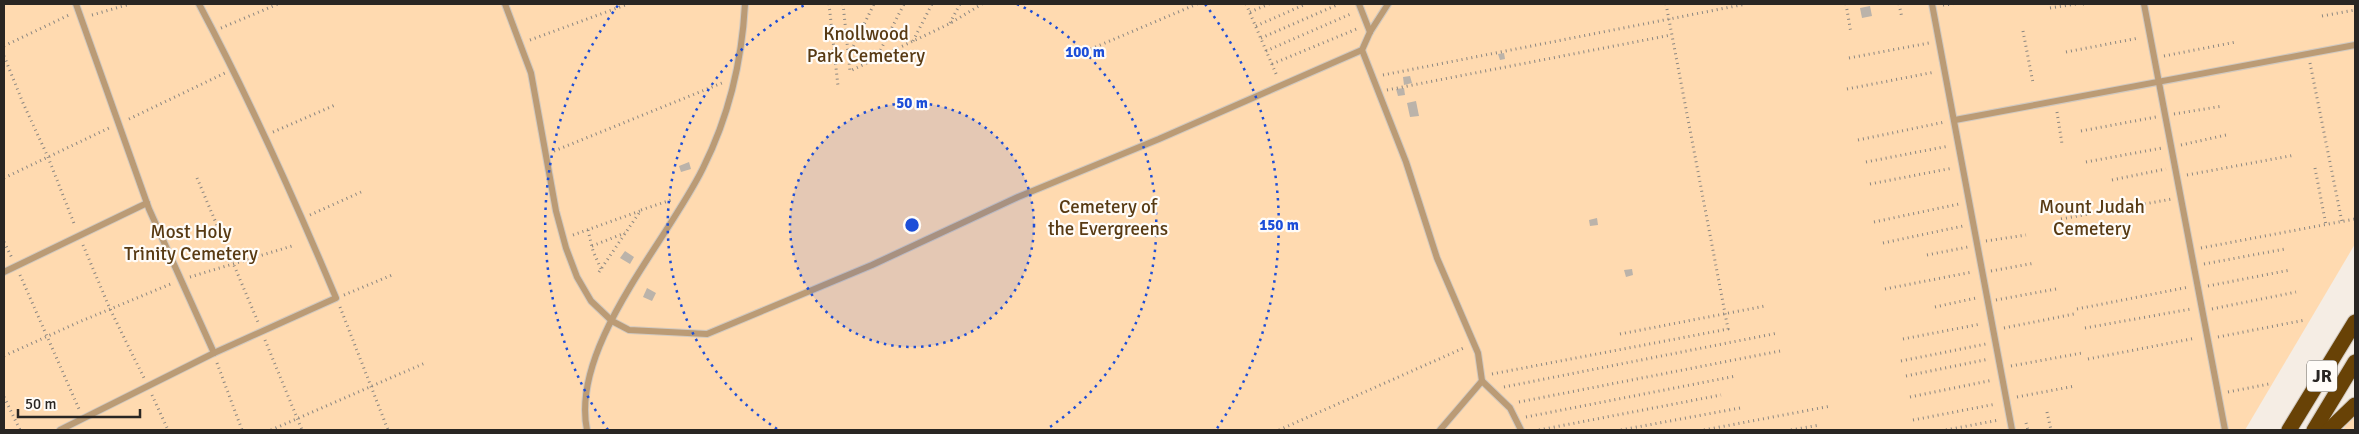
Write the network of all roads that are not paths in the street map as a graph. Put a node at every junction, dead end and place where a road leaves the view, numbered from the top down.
1 (199, 4) edge
2 (505, 4) edge
3 (745, 4) edge
4 (1359, 4) edge
5 (1388, 4) edge
6 (1932, 4) edge
7 (2144, 4) edge
8 (77, 7) edge
9 (1370, 32) junction
10 (2355, 45) edge
11 (1362, 50) junction
12 (2158, 83) junction
13 (1955, 120) junction
14 (147, 203) junction
15 (4, 272) edge
16 (612, 321) junction
17 (2355, 322) edge
18 (214, 353) junction
19 (2355, 362) edge
20 (1482, 378) junction
21 (2355, 405) edge
22 (60, 430) edge
23 (587, 430) edge
24 (1440, 430) edge
25 (1521, 430) edge
26 (2012, 430) edge
27 (2225, 430) edge
28 (2289, 430) edge
29 (2314, 430) edge
30 (2329, 430) edge

1 - 18 lane
2 - 16 lane
3 - 16 lane
4 - 9 lane
5 - 9 lane
6 - 13 lane
7 - 12 lane
8 - 14 lane
9 - 11 lane
10 - 12 lane
11 - 16 lane
11 - 20 lane
12 - 13 lane
12 - 27 lane
13 - 26 lane
14 - 15 lane
14 - 18 lane
16 - 23 lane
17 - 28 highway, JR
18 - 22 lane
19 - 29 highway, JR
20 - 24 lane
20 - 25 lane
21 - 30 highway

